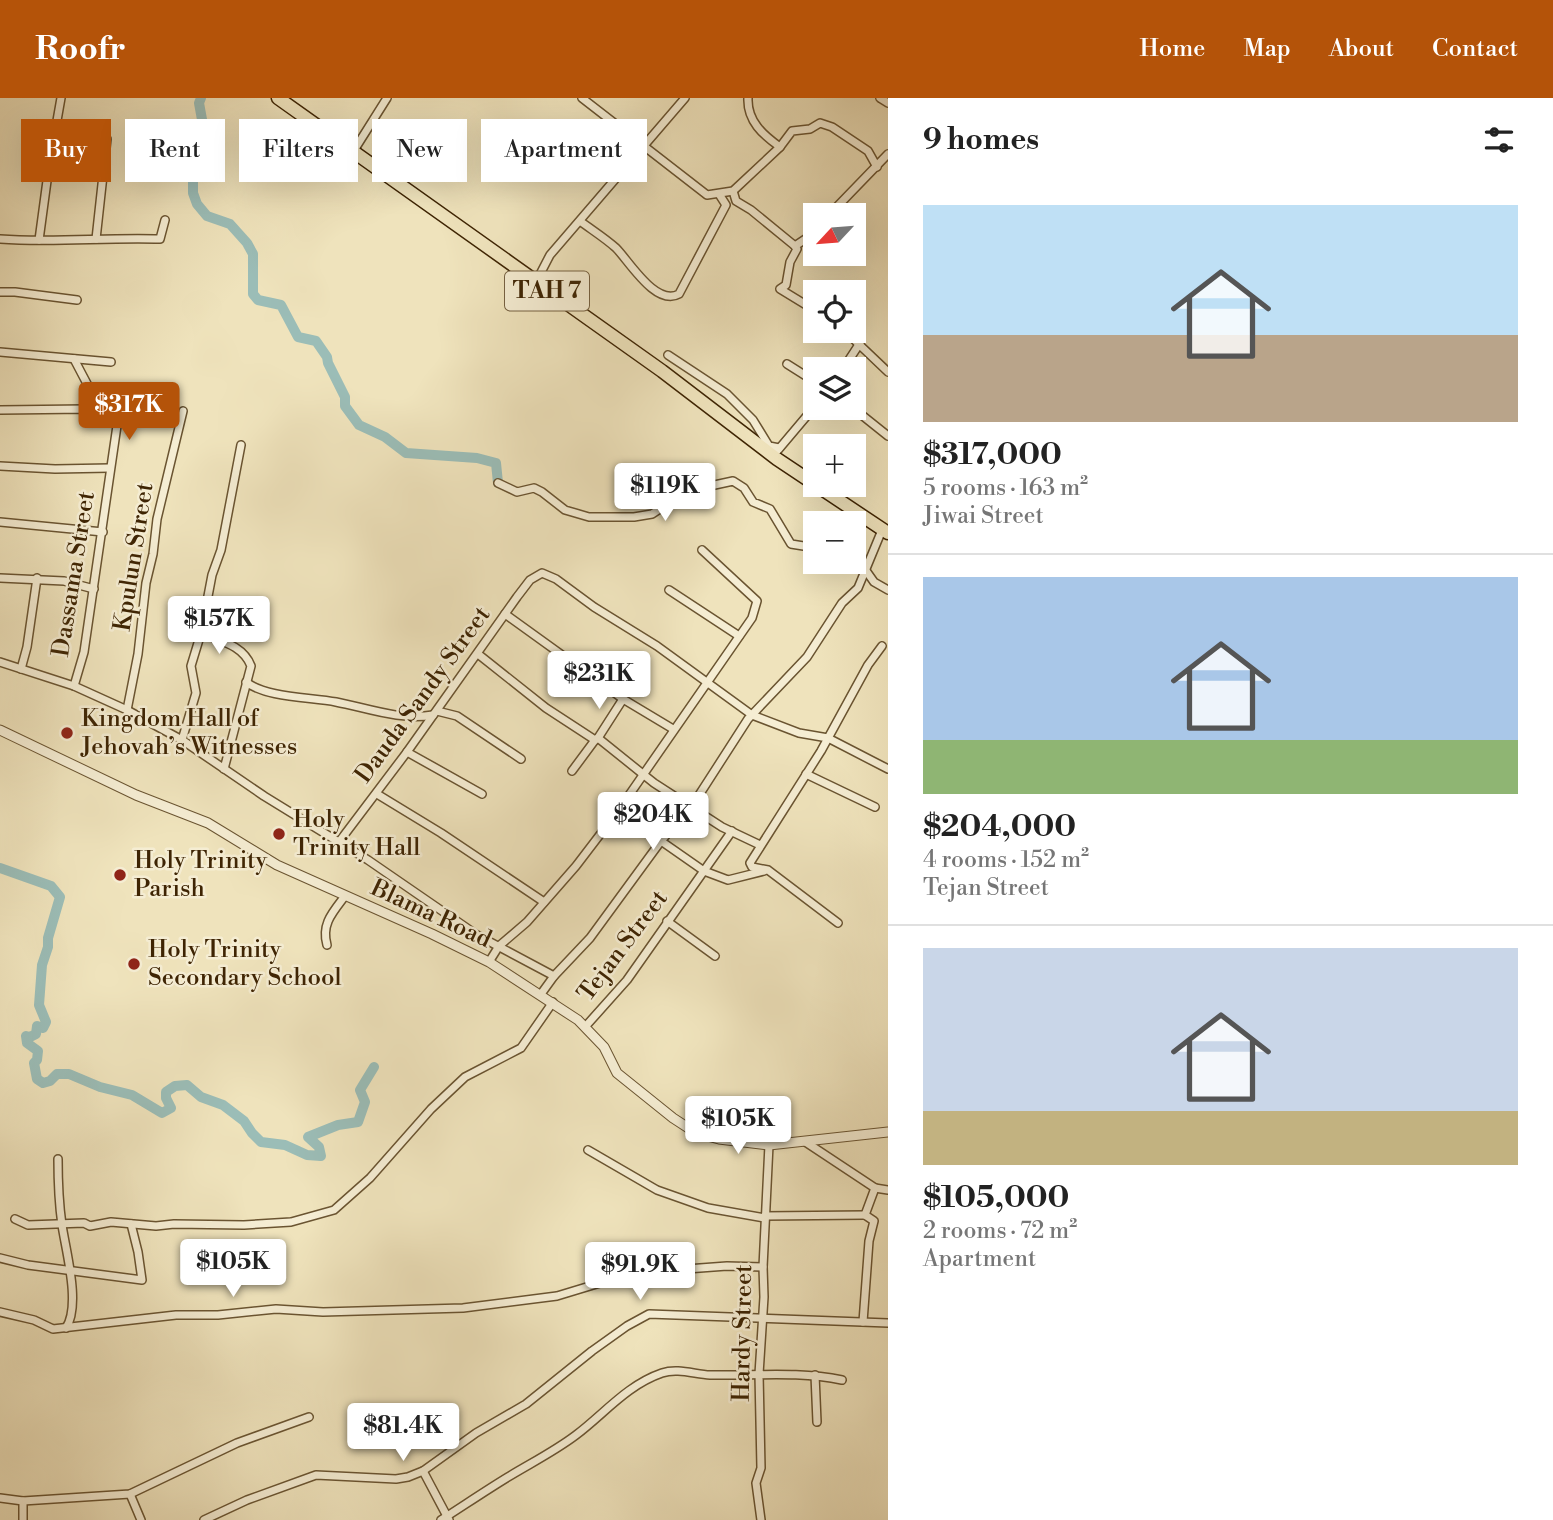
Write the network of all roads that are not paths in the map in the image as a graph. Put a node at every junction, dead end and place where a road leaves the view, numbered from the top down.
1 (61, 98) edge
2 (278, 98) edge
3 (387, 98) edge
4 (582, 98) edge
5 (685, 98) edge
6 (748, 98) edge
7 (880, 98) edge
8 (888, 103) edge
9 (307, 119) edge
10 (609, 119) edge
11 (647, 142) edge
12 (358, 144) edge
13 (780, 147) junction
14 (647, 148) edge
15 (888, 154) edge
16 (358, 156) edge
17 (877, 167) junction
18 (102, 182) edge
19 (613, 182) edge
20 (733, 191) junction
21 (719, 194) junction
22 (736, 201) junction
23 (839, 203) edge
24 (726, 205) junction
25 (165, 220) dead end
26 (580, 221) junction
27 (0, 239) edge
28 (96, 239) junction
29 (40, 240) junction
30 (803, 241) edge
31 (795, 246) junction
32 (536, 283) junction
33 (0, 292) edge
34 (77, 300) dead end
35 (803, 303) edge
36 (860, 343) joint
37 (0, 352) edge
38 (668, 355) dead end
39 (851, 357) edge
40 (74, 359) junction
41 (111, 362) dead end
42 (786, 364) dead end
43 (888, 372) edge
44 (803, 374) edge
45 (0, 410) edge
46 (94, 410) junction
47 (183, 411) dead end
48 (866, 418) edge
49 (804, 420) edge
50 (888, 436) edge
51 (241, 445) dead end
52 (778, 454) junction
53 (0, 466) edge
54 (110, 468) junction
55 (803, 474) edge
56 (498, 483) dead end
57 (834, 497) edge
58 (0, 522) edge
59 (885, 531) edge
60 (103, 532) junction
61 (803, 546) edge
62 (702, 550) dead end
63 (866, 567) edge
64 (866, 570) edge
65 (863, 574) edge
66 (0, 578) edge
67 (37, 578) junction
68 (94, 589) junction
69 (669, 590) dead end
70 (888, 590) edge
71 (505, 614) junction
72 (201, 633) junction
73 (739, 636) junction
74 (882, 646) dead end
75 (478, 654) junction
76 (0, 662) edge
77 (21, 669) junction
78 (246, 682) junction
79 (707, 682) junction
80 (74, 686) junction
81 (623, 699) junction
82 (127, 710) junction
83 (435, 713) junction
84 (752, 715) junction
85 (673, 729) junction
86 (0, 730) edge
87 (828, 738) junction
88 (597, 739) junction
89 (182, 740) junction
90 (407, 752) junction
91 (521, 759) dead end
92 (224, 769) junction
93 (888, 769) edge
94 (572, 771) dead end
95 (642, 773) junction
96 (806, 774) junction
97 (377, 794) junction
98 (482, 794) dead end
99 (692, 806) junction
100 (875, 807) dead end
101 (618, 811) junction
102 (732, 831) junction
103 (662, 841) junction
104 (339, 842) junction
105 (760, 845) junction
106 (768, 870) junction
107 (704, 871) junction
108 (345, 896) junction
109 (544, 902) junction
110 (667, 921) junction
111 (838, 923) dead end
112 (327, 945) dead end
113 (499, 946) junction
114 (715, 956) dead end
115 (489, 962) junction
116 (554, 976) junction
117 (541, 994) junction
118 (553, 1002) junction
119 (585, 1027) junction
120 (888, 1132) edge
121 (804, 1141) junction
122 (769, 1145) junction
123 (588, 1150) dead end
124 (58, 1159) dead end
125 (875, 1188) junction
126 (888, 1190) edge
127 (865, 1216) junction
128 (765, 1217) junction
129 (15, 1219) dead end
130 (61, 1224) junction
131 (131, 1224) junction
132 (0, 1258) edge
133 (763, 1267) junction
134 (68, 1270) junction
135 (0, 1312) edge
136 (762, 1319) junction
137 (863, 1322) junction
138 (888, 1323) edge
139 (66, 1328) junction
140 (759, 1374) junction
141 (815, 1375) junction
142 (842, 1380) dead end
143 (309, 1417) dead end
144 (817, 1422) dead end
145 (423, 1471) junction
146 (130, 1493) junction
147 (0, 1498) edge
148 (23, 1501) junction
149 (446, 1519) edge
150 (23, 1520) edge
151 (141, 1520) edge
152 (204, 1520) edge
153 (761, 1520) edge

1 - 29 street
2 - 9 highway, TAH 7
3 - 12 street
4 - 10 street
5 - 11 street
6 - 13 street
7 - 8 street
13 - 17 street
13 - 20 street
14 - 21 street
15 - 17 street
16 - 32 highway, TAH 7
17 - 23 street
18 - 28 street
19 - 26 street
20 - 21 street
20 - 22 street
21 - 24 street
22 - 24 street
22 - 31 street
24 - 26 street
25 - 28 street
26 - 32 street
27 - 29 street
28 - 29 street
30 - 31 street
31 - 35 street
32 - 52 highway, TAH 7
33 - 34 street
36 - 39 street
36 - 43 street
37 - 40 street
38 - 52 street
40 - 41 street
40 - 46 street
42 - 44 street
45 - 46 street
46 - 54 street, Dassama Street
47 - 82 street, Kpulun Street
48 - 50 street
49 - 52 street
51 - 72 street
52 - 55 highway, TAH 7
53 - 54 street
54 - 60 street, Dassama Street
56 - 61 street
57 - 59 highway, TAH 7
58 - 60 street
59 - 63 street
60 - 68 street, Dassama Street
62 - 73 street
64 - 70 street
65 - 84 street
66 - 67 street
67 - 68 street
67 - 77 street
68 - 80 street, Dassama Street
69 - 73 street
71 - 75 street, Dauda Sandy Street
71 - 79 street, Dauda Sandy Street
71 - 81 street
72 - 78 street
72 - 89 street
73 - 79 street
74 - 87 street
75 - 83 street, Dauda Sandy Street
75 - 88 street
76 - 77 street
77 - 80 street
78 - 83 street
78 - 92 street
79 - 84 street
79 - 85 street
80 - 82 street
81 - 85 street
81 - 88 street
82 - 89 street
83 - 90 street, Dauda Sandy Street
83 - 91 street
84 - 87 street
84 - 99 street
85 - 95 street
86 - 108 street, Blama Road
87 - 93 street
87 - 96 street
88 - 94 street
88 - 95 street
89 - 92 street
90 - 97 street, Dauda Sandy Street
90 - 98 street
92 - 104 street
95 - 99 street
95 - 101 street
96 - 100 street
96 - 105 street
97 - 104 street, Dauda Sandy Street
97 - 109 street
99 - 102 street
99 - 103 street
101 - 103 street
101 - 109 street
102 - 105 street
102 - 107 street, Tejan Street
103 - 107 street
103 - 116 street
104 - 113 street
105 - 106 street
106 - 107 street
106 - 111 street
107 - 110 street, Tejan Street
108 - 112 street
108 - 115 street, Blama Road
109 - 113 street
110 - 114 street
110 - 119 street, Tejan Street
113 - 115 street
113 - 116 street
115 - 117 street, Blama Road
116 - 117 street
117 - 118 street, Blama Road
118 - 119 street, Blama Road
118 - 131 street
119 - 122 street, Blama Road
120 - 121 street
121 - 122 street
121 - 125 street
122 - 128 street, Hardy Street
123 - 128 street
124 - 130 street
125 - 126 street
125 - 127 street
127 - 128 street
127 - 137 street
128 - 133 street, Hardy Street
129 - 130 street
130 - 131 street
130 - 134 street
131 - 134 street
132 - 134 street
133 - 136 street, Hardy Street
133 - 139 street
134 - 139 street
135 - 139 street
136 - 137 street
136 - 140 street, Hardy Street
136 - 145 street
137 - 138 street
140 - 141 street
140 - 149 street
140 - 153 street, Hardy Street
141 - 142 street
141 - 144 street
143 - 146 street
145 - 149 street
145 - 152 street
146 - 148 street
146 - 151 street
147 - 148 street
148 - 150 street

